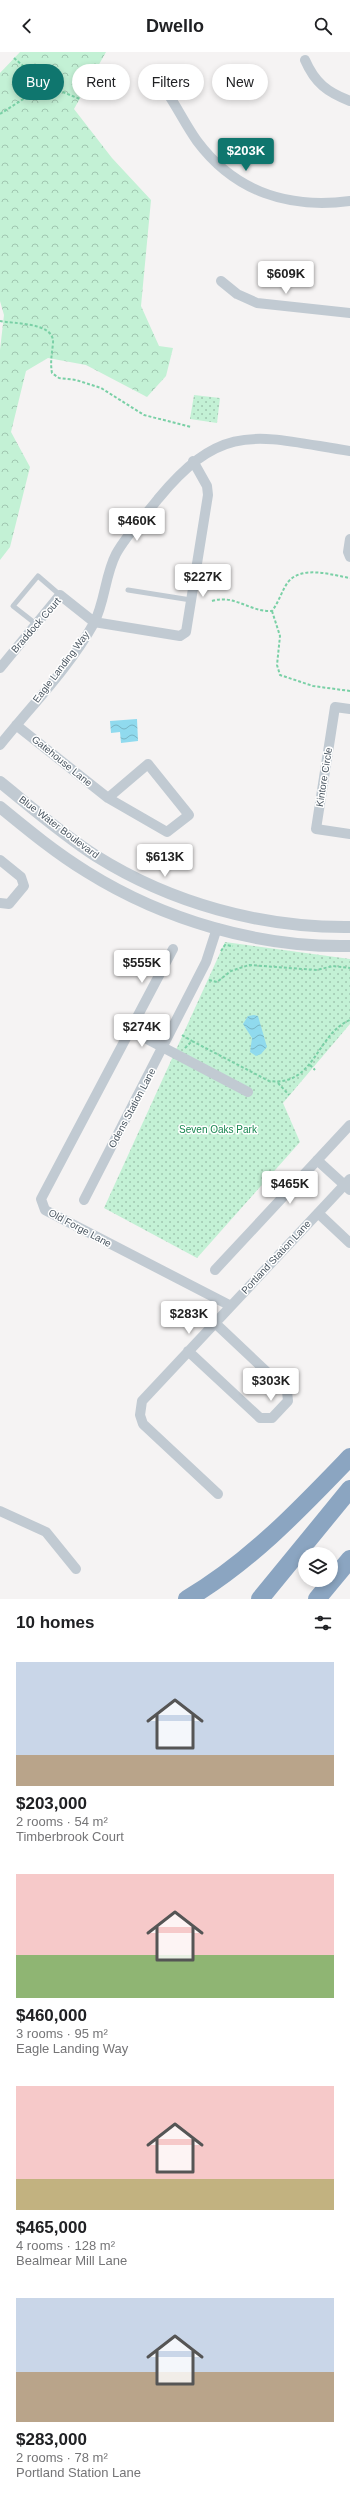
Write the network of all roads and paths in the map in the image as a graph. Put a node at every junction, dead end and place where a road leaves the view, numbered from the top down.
1 (14, 58) dead end
2 (305, 60) dead end
3 (21, 64) edge
4 (21, 100) edge
5 (172, 100) edge
6 (350, 101) edge
7 (0, 114) edge
8 (350, 201) edge
9 (221, 281) dead end
10 (350, 313) edge
11 (0, 321) edge
12 (191, 427) dead end
13 (350, 451) edge
14 (193, 461) junction
15 (350, 539) edge
16 (350, 557) edge
17 (350, 578) edge
18 (128, 590) dead end
19 (60, 595) junction
20 (191, 600) junction
21 (212, 601) dead end
22 (272, 611) junction
23 (94, 622) junction
24 (36, 624) junction
25 (0, 668) edge
26 (350, 691) edge
27 (350, 709) edge
28 (16, 724) junction
29 (0, 745) edge
30 (0, 782) edge
31 (108, 798) junction
32 (0, 807) edge
33 (350, 834) edge
34 (0, 860) edge
35 (0, 903) edge
36 (350, 927) edge
37 (217, 928) junction
38 (350, 946) edge
39 (173, 949) dead end
40 (350, 968) edge
41 (209, 980) dead end
42 (350, 1020) edge
43 (130, 1030) junction
44 (182, 1035) dead end
45 (192, 1041) junction
46 (164, 1047) junction
47 (183, 1049) dead end
48 (310, 1065) junction
49 (315, 1070) dead end
50 (278, 1082) junction
51 (248, 1092) dead end
52 (289, 1095) dead end
53 (350, 1124) edge
54 (317, 1160) junction
55 (348, 1185) edge
56 (84, 1200) dead end
57 (318, 1213) junction
58 (350, 1243) edge
59 (215, 1270) dead end
60 (230, 1306) junction
61 (215, 1323) junction
62 (188, 1351) junction
63 (350, 1457) edge
64 (350, 1489) edge
65 (218, 1494) dead end
66 (0, 1511) edge
67 (350, 1560) edge
68 (76, 1569) dead end
69 (187, 1599) edge
70 (260, 1599) edge
71 (317, 1599) edge

1 - 3 path
2 - 6 street
4 - 7 path
5 - 8 street
9 - 10 street
11 - 12 path
13 - 14 street, Eagle Landing Way
14 - 20 street
14 - 23 street, Eagle Landing Way
15 - 16 street
17 - 22 path
18 - 20 lane
19 - 23 street, Braddock Court
19 - 24 street, Braddock Court
19 - 24 lane
20 - 23 street
21 - 22 path
22 - 26 path
23 - 28 street, Eagle Landing Way
24 - 25 street, Braddock Court
27 - 33 street, Kintore Circle
28 - 29 street, Eagle Landing Way
28 - 31 street, Gatehouse Lane
30 - 36 street, Blue Water Boulevard
31 - 31 street, Gatehouse Lane
32 - 37 street, Blue Water Boulevard
34 - 35 street
37 - 38 street, Blue Water Boulevard
37 - 46 street, Odens Station Lane
39 - 43 street, Old Forge Lane
40 - 41 path
42 - 48 path
43 - 46 street
43 - 60 street, Old Forge Lane
44 - 45 path
45 - 47 path
45 - 50 path
46 - 51 street
46 - 56 street, Odens Station Lane
48 - 49 path
48 - 50 path
50 - 52 path
53 - 54 street
54 - 55 street
54 - 59 street
55 - 57 street, Portland Station Lane
57 - 58 street
57 - 60 street, Portland Station Lane
60 - 61 street, Portland Station Lane
61 - 62 street, Portland Station Lane
61 - 62 street
62 - 65 street, Portland Station Lane
63 - 69 highway
64 - 70 highway
66 - 68 street
67 - 71 highway

